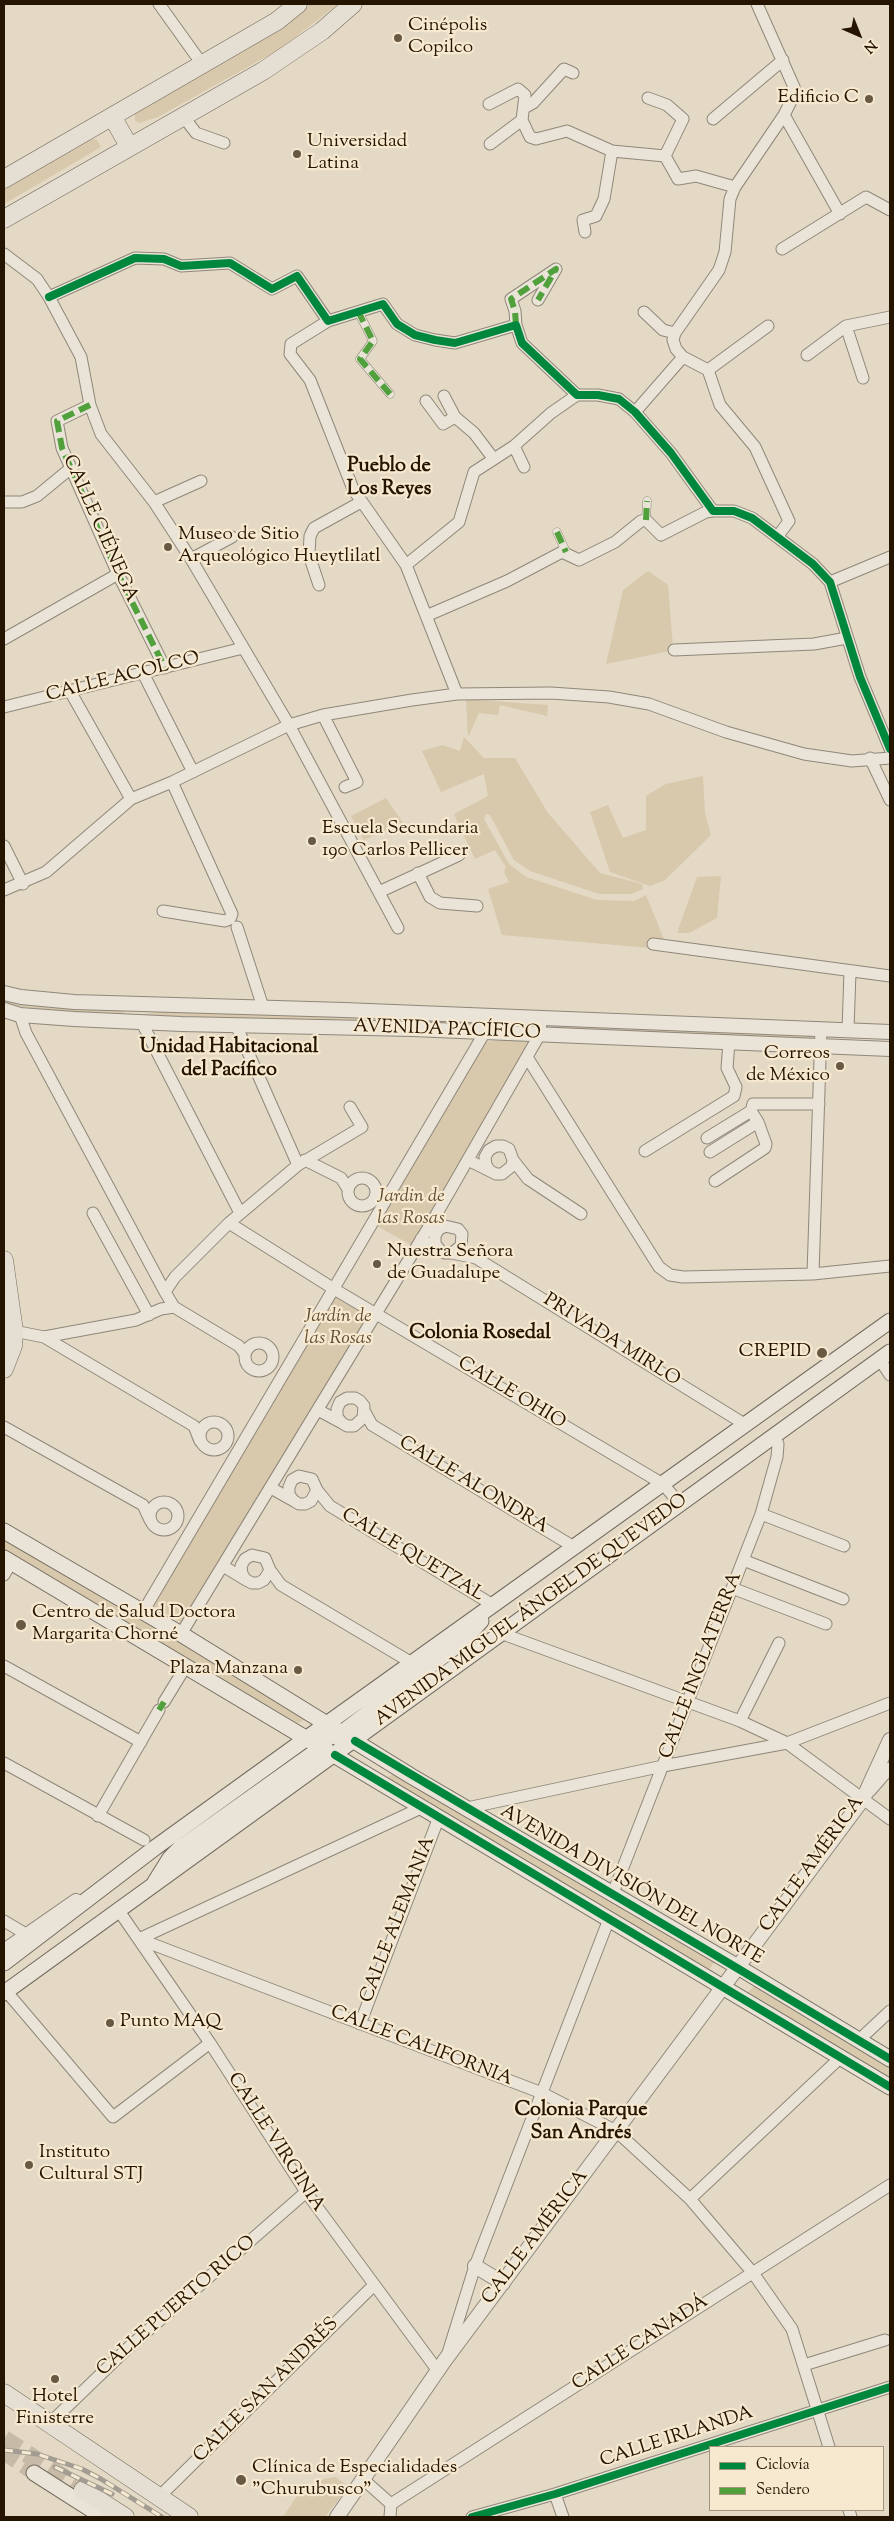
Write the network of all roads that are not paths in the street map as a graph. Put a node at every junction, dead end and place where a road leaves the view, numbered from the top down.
1 (159, 4) edge
2 (353, 4) edge
3 (757, 4) edge
4 (290, 6) edge
5 (783, 60) junction
6 (202, 64) junction
7 (573, 73) dead end
8 (648, 98) dead end
9 (489, 104) dead end
10 (523, 114) junction
11 (784, 115) junction
12 (184, 116) junction
13 (113, 118) junction
14 (713, 118) dead end
15 (224, 143) dead end
16 (490, 144) dead end
17 (129, 146) junction
18 (612, 151) junction
19 (665, 156) junction
20 (4, 179) edge
21 (735, 186) junction
22 (890, 210) edge
23 (840, 214) junction
24 (4, 219) edge
25 (585, 232) dead end
26 (782, 249) dead end
27 (4, 254) edge
28 (49, 297) junction
29 (538, 300) dead end
30 (358, 311) junction
31 (644, 312) dead end
32 (890, 317) edge
33 (328, 321) junction
34 (516, 324) junction
35 (768, 326) dead end
36 (846, 326) junction
37 (674, 333) junction
38 (807, 355) dead end
39 (683, 357) junction
40 (708, 370) junction
41 (863, 378) dead end
42 (390, 394) dead end
43 (577, 395) junction
44 (444, 396) dead end
45 (426, 401) dead end
46 (90, 405) junction
47 (635, 412) junction
48 (455, 417) junction
49 (514, 446) junction
50 (493, 458) junction
51 (524, 467) dead end
52 (71, 468) junction
53 (201, 481) dead end
54 (647, 500) dead end
55 (4, 502) edge
56 (154, 502) junction
57 (361, 502) junction
58 (714, 511) junction
59 (646, 520) junction
60 (558, 532) dead end
61 (778, 536) junction
62 (232, 537) dead end
63 (566, 552) junction
64 (890, 557) edge
65 (191, 559) junction
66 (406, 565) junction
67 (118, 574) junction
68 (830, 582) junction
69 (320, 584) dead end
70 (426, 616) junction
71 (847, 638) junction
72 (4, 640) edge
73 (243, 648) junction
74 (674, 650) dead end
75 (164, 668) junction
76 (143, 673) junction
77 (70, 691) junction
78 (457, 694) junction
79 (4, 707) edge
80 (323, 715) junction
81 (289, 725) junction
82 (890, 749) edge
83 (870, 758) junction
84 (890, 758) edge
85 (193, 772) junction
86 (172, 782) junction
87 (345, 787) dead end
88 (131, 799) junction
89 (890, 800) edge
90 (4, 846) edge
91 (459, 855) dead end
92 (418, 873) junction
93 (23, 884) junction
94 (4, 890) edge
95 (378, 892) junction
96 (477, 906) dead end
97 (163, 911) dead end
98 (237, 927) dead end
99 (398, 928) dead end
100 (653, 944) dead end
101 (850, 972) junction
102 (890, 976) edge
103 (4, 993) edge
104 (134, 1004) junction
105 (263, 1007) junction
106 (4, 1010) edge
107 (20, 1015) junction
108 (485, 1016) junction
109 (541, 1018) junction
110 (137, 1021) junction
111 (236, 1025) junction
112 (822, 1029) junction
113 (848, 1030) junction
114 (484, 1032) junction
115 (890, 1032) edge
116 (540, 1034) junction
117 (730, 1042) junction
118 (821, 1046) junction
119 (890, 1049) edge
120 (528, 1057) junction
121 (819, 1104) junction
122 (350, 1107) dead end
123 (752, 1111) junction
124 (758, 1122) junction
125 (482, 1135) junction
126 (707, 1138) dead end
127 (504, 1146) junction
128 (646, 1151) dead end
129 (710, 1152) dead end
130 (468, 1160) junction
131 (513, 1160) junction
132 (301, 1162) junction
133 (490, 1171) junction
134 (502, 1174) junction
135 (341, 1178) junction
136 (359, 1178) junction
137 (528, 1180) junction
138 (714, 1181) dead end
139 (375, 1186) junction
140 (348, 1189) junction
141 (390, 1194) junction
142 (365, 1206) junction
143 (93, 1213) dead end
144 (240, 1213) junction
145 (379, 1214) junction
146 (581, 1214) dead end
147 (436, 1215) junction
148 (229, 1223) junction
149 (453, 1226) junction
150 (421, 1239) junction
151 (463, 1240) junction
152 (440, 1250) junction
153 (452, 1253) junction
154 (476, 1258) junction
155 (4, 1260) edge
156 (890, 1266) edge
157 (813, 1274) junction
158 (334, 1289) junction
159 (165, 1292) junction
160 (174, 1307) junction
161 (376, 1314) junction
162 (149, 1315) junction
163 (890, 1321) edge
164 (9, 1332) edge
165 (44, 1337) junction
166 (244, 1349) junction
167 (272, 1352) junction
168 (885, 1356) edge
169 (291, 1363) junction
170 (4, 1369) edge
171 (262, 1371) junction
172 (890, 1375) edge
173 (280, 1381) junction
174 (333, 1386) junction
175 (355, 1398) junction
176 (318, 1410) junction
177 (365, 1412) junction
178 (210, 1422) junction
179 (342, 1423) junction
180 (372, 1425) junction
181 (746, 1425) junction
182 (194, 1426) junction
183 (354, 1426) junction
184 (4, 1427) edge
185 (228, 1431) junction
186 (775, 1437) junction
187 (200, 1441) junction
188 (245, 1441) junction
189 (216, 1450) junction
190 (234, 1460) junction
191 (285, 1464) junction
192 (307, 1476) junction
193 (663, 1484) junction
194 (271, 1488) junction
195 (317, 1490) junction
196 (294, 1501) junction
197 (160, 1502) junction
198 (305, 1504) junction
199 (680, 1504) junction
200 (143, 1505) junction
201 (173, 1505) junction
202 (330, 1506) junction
203 (761, 1514) junction
204 (150, 1520) junction
205 (197, 1521) junction
206 (160, 1529) junction
207 (4, 1531) edge
208 (238, 1542) junction
209 (184, 1543) junction
210 (844, 1546) dead end
211 (574, 1547) junction
212 (260, 1555) junction
213 (743, 1560) junction
214 (6, 1565) edge
215 (223, 1566) junction
216 (270, 1570) junction
217 (246, 1580) junction
218 (258, 1583) junction
219 (281, 1585) junction
220 (732, 1588) junction
221 (843, 1599) dead end
222 (493, 1605) junction
223 (143, 1612) junction
224 (826, 1624) dead end
225 (181, 1634) junction
226 (503, 1634) junction
227 (778, 1643) dead end
228 (412, 1664) junction
229 (4, 1666) edge
230 (186, 1666) junction
231 (687, 1703) junction
232 (890, 1703) edge
233 (740, 1721) junction
234 (328, 1723) junction
235 (341, 1732) junction
236 (307, 1738) junction
237 (355, 1740) junction
238 (890, 1740) edge
239 (141, 1742) junction
240 (787, 1743) junction
241 (322, 1747) junction
242 (335, 1755) junction
243 (4, 1763) edge
244 (663, 1766) junction
245 (890, 1768) edge
246 (863, 1798) junction
247 (422, 1807) junction
248 (467, 1808) junction
249 (98, 1816) junction
250 (439, 1816) junction
251 (890, 1819) edge
252 (144, 1840) dead end
253 (151, 1888) junction
254 (613, 1893) junction
255 (93, 1895) junction
256 (118, 1911) junction
257 (609, 1919) junction
258 (4, 1921) edge
259 (26, 1934) junction
260 (139, 1939) junction
261 (4, 1951) edge
262 (4, 1963) edge
263 (738, 1967) junction
264 (5, 1988) edge
265 (723, 1988) junction
266 (890, 2011) edge
267 (360, 2024) junction
268 (858, 2040) junction
269 (210, 2043) junction
270 (841, 2057) junction
271 (890, 2059) edge
272 (890, 2087) edge
273 (542, 2093) junction
274 (616, 2131) junction
275 (890, 2184) edge
276 (306, 2192) junction
277 (690, 2199) junction
278 (475, 2266) junction
279 (753, 2273) junction
280 (503, 2283) junction
281 (374, 2285) junction
282 (885, 2340) dead end
283 (804, 2365) junction
284 (442, 2366) junction
285 (890, 2387) edge
286 (4, 2394) edge
287 (818, 2410) junction
288 (49, 2424) junction
289 (829, 2446) edge
290 (34, 2473) tunnel mouth
291 (364, 2480) junction
292 (83, 2490) tunnel mouth
293 (555, 2494) junction
294 (159, 2497) junction
295 (391, 2504) junction
296 (103, 2517) edge
297 (125, 2517) edge
298 (190, 2517) edge
299 (337, 2517) edge
300 (390, 2517) edge
301 (472, 2517) edge
302 (563, 2517) edge

1 - 6 street
2 - 12 main road
3 - 5 street
4 - 6 main road
5 - 11 street
5 - 14 street
6 - 13 main road
7 - 10 street
8 - 19 street
9 - 10 street
10 - 16 street
10 - 18 street
11 - 21 street
11 - 23 street
12 - 15 street
12 - 17 main road
13 - 17 main road
13 - 20 main road
17 - 24 main road
18 - 19 street
18 - 25 street
19 - 21 street
21 - 37 street
22 - 23 street
23 - 26 street
27 - 28 street
28 - 33 street
28 - 46 street
29 - 34 street
30 - 33 street
30 - 34 street
30 - 42 street
31 - 37 street
32 - 36 street
33 - 57 street
34 - 43 street
35 - 40 street
36 - 38 street
36 - 41 street
37 - 39 street
39 - 40 street
39 - 47 street
40 - 61 street
43 - 47 street
43 - 49 street
44 - 48 street
45 - 48 street
46 - 52 street, CALLE CIÉNEGA
46 - 56 street
47 - 58 street
48 - 50 street
49 - 50 street
49 - 51 street
50 - 66 street
52 - 55 street
52 - 67 street, CALLE CIÉNEGA
53 - 56 street
54 - 59 street
56 - 65 street
57 - 66 street
57 - 69 street
58 - 59 street
58 - 61 street
59 - 63 street
60 - 63 street
61 - 68 street
62 - 65 street
63 - 70 street
64 - 68 street
65 - 73 street
66 - 70 street
67 - 72 street
67 - 75 street, CALLE CIÉNEGA
68 - 71 street
70 - 78 street
71 - 74 street
71 - 82 street
73 - 75 street, CALLE ACOLCO
73 - 81 street
75 - 76 street, CALLE ACOLCO
76 - 77 street, CALLE ACOLCO
76 - 85 street
77 - 79 street, CALLE ACOLCO
77 - 88 street
78 - 80 street
78 - 83 street
80 - 81 street
80 - 87 street
81 - 85 street
81 - 95 street
83 - 84 street
83 - 89 street
85 - 86 street
86 - 88 street
86 - 97 street
88 - 93 street
90 - 93 street
91 - 92 street
92 - 95 street
92 - 96 street
93 - 94 street
95 - 99 street
98 - 105 street
100 - 101 street
101 - 102 street
101 - 113 street
103 - 104 street, AVENIDA PACÍFICO
104 - 105 street, AVENIDA PACÍFICO
104 - 110 street
105 - 108 street, AVENIDA PACÍFICO
106 - 107 street, AVENIDA PACÍFICO
107 - 110 street, AVENIDA PACÍFICO
107 - 159 street
108 - 109 street, AVENIDA PACÍFICO
108 - 114 street
109 - 112 street, AVENIDA PACÍFICO
109 - 116 street
110 - 111 street, AVENIDA PACÍFICO
110 - 144 street
111 - 114 street, AVENIDA PACÍFICO
111 - 132 street
112 - 113 street, AVENIDA PACÍFICO
112 - 118 street
113 - 115 street, AVENIDA PACÍFICO
114 - 116 street, AVENIDA PACÍFICO
114 - 141 street
116 - 117 street, AVENIDA PACÍFICO
116 - 120 street
117 - 118 street, AVENIDA PACÍFICO
117 - 128 street
118 - 119 street, AVENIDA PACÍFICO
118 - 121 street
120 - 125 street
120 - 157 street
121 - 123 street
121 - 157 street
122 - 132 street
123 - 124 street
123 - 126 street
124 - 129 street
124 - 138 street
125 - 127 street
125 - 130 street
127 - 131 street
127 - 133 street
130 - 133 street
130 - 147 street
131 - 134 street
131 - 137 street
132 - 135 street
132 - 144 street
133 - 134 street
134 - 137 street
135 - 136 street
135 - 140 street
136 - 139 street
136 - 140 street
137 - 146 street
139 - 141 street
139 - 142 street
140 - 142 street
141 - 145 street
142 - 145 street
143 - 162 street
144 - 148 street
145 - 158 street
147 - 149 street
147 - 150 street
148 - 158 street, CALLE OHIO
148 - 159 street
149 - 151 street
149 - 152 street
150 - 152 street
150 - 161 street
151 - 153 street
151 - 154 street, PRIVADA MIRLO
152 - 153 street
153 - 154 street, PRIVADA MIRLO
154 - 181 street, PRIVADA MIRLO
155 - 164 main road
156 - 157 street
158 - 161 street, CALLE OHIO
158 - 169 street
159 - 160 street
160 - 162 street
160 - 166 street
161 - 174 street
161 - 193 street, CALLE OHIO
162 - 165 street
163 - 181 main road, AVENIDA MIGUEL ÁNGEL DE QUEVEDO
164 - 165 street
164 - 170 main road
165 - 182 street
166 - 167 street
166 - 171 street
167 - 169 street
167 - 171 street
168 - 172 street
168 - 186 main road, AVENIDA MIGUEL ÁNGEL DE QUEVEDO
169 - 173 street
171 - 173 street
173 - 188 street
174 - 175 street
174 - 176 street
175 - 177 street
175 - 179 street
176 - 179 street
176 - 191 street
177 - 180 street
177 - 183 street
178 - 182 street
178 - 185 street
178 - 187 street
179 - 183 street
180 - 183 street
180 - 211 street, CALLE ALONDRA
181 - 193 main road, AVENIDA MIGUEL ÁNGEL DE QUEVEDO
182 - 187 street
184 - 200 street
185 - 188 street
185 - 189 street
186 - 199 main road, AVENIDA MIGUEL ÁNGEL DE QUEVEDO
186 - 203 street, CALLE INGLATERRA
187 - 189 street
188 - 190 street
189 - 190 street
190 - 205 street
191 - 192 street
191 - 194 street
192 - 195 street
192 - 196 street
193 - 199 street, CALLE OHIO
193 - 211 main road, AVENIDA MIGUEL ÁNGEL DE QUEVEDO
194 - 196 street
194 - 208 street
195 - 198 street
195 - 202 street, CALLE QUETZAL
196 - 198 street
197 - 200 street
197 - 201 street
197 - 204 street
198 - 202 street, CALLE QUETZAL
199 - 226 main road, AVENIDA MIGUEL ÁNGEL DE QUEVEDO
200 - 204 street
201 - 205 street
201 - 206 street
202 - 222 street, CALLE QUETZAL
203 - 210 street
203 - 213 street, CALLE INGLATERRA
204 - 206 street
205 - 209 street
206 - 209 street
207 - 223 main road, AVENIDA DIVISIÓN DEL NORTE
208 - 212 street
208 - 215 street
209 - 223 street
211 - 222 main road, AVENIDA MIGUEL ÁNGEL DE QUEVEDO
212 - 216 street
212 - 217 street
213 - 220 street, CALLE INGLATERRA
213 - 221 street
214 - 230 main road, AVENIDA DIVISIÓN DEL NORTE
215 - 217 street
215 - 225 street
216 - 218 street
216 - 219 street
217 - 218 street
218 - 219 street
219 - 228 street
220 - 224 street
220 - 231 street, CALLE INGLATERRA
222 - 228 main road, AVENIDA MIGUEL ÁNGEL DE QUEVEDO
222 - 235 main road
223 - 225 main road, AVENIDA DIVISIÓN DEL NORTE
225 - 234 main road, AVENIDA DIVISIÓN DEL NORTE
226 - 231 street
226 - 237 main road, AVENIDA MIGUEL ÁNGEL DE QUEVEDO
227 - 233 street
228 - 234 main road, AVENIDA MIGUEL ÁNGEL DE QUEVEDO
229 - 239 street
230 - 236 main road, AVENIDA DIVISIÓN DEL NORTE
230 - 239 street
231 - 233 street
231 - 244 street, CALLE INGLATERRA
232 - 240 street
233 - 240 street
234 - 235 main road, AVENIDA DIVISIÓN DEL NORTE
234 - 236 main road, AVENIDA MIGUEL ÁNGEL DE QUEVEDO
234 - 241 main road
235 - 237 main road, AVENIDA DIVISIÓN DEL NORTE
235 - 242 main road
236 - 241 main road, AVENIDA DIVISIÓN DEL NORTE
236 - 255 main road, AVENIDA MIGUEL ÁNGEL DE QUEVEDO
237 - 242 main road, AVENIDA MIGUEL ÁNGEL DE QUEVEDO
237 - 248 main road, AVENIDA DIVISIÓN DEL NORTE
238 - 246 street, CALLE AMÉRICA
239 - 249 street
240 - 244 street
240 - 246 street
241 - 242 main road, AVENIDA DIVISIÓN DEL NORTE
241 - 253 main road
242 - 247 main road, AVENIDA DIVISIÓN DEL NORTE
242 - 253 main road, AVENIDA MIGUEL ÁNGEL DE QUEVEDO
243 - 249 street
244 - 248 street
244 - 254 street, CALLE INGLATERRA
245 - 246 street
246 - 251 street
246 - 263 street, CALLE AMÉRICA
247 - 250 main road, AVENIDA DIVISIÓN DEL NORTE
247 - 260 street
248 - 254 main road, AVENIDA DIVISIÓN DEL NORTE
249 - 252 street
250 - 257 main road, AVENIDA DIVISIÓN DEL NORTE
250 - 267 street, CALLE ALEMANIA
253 - 256 main road, AVENIDA MIGUEL ÁNGEL DE QUEVEDO
254 - 263 main road, AVENIDA DIVISIÓN DEL NORTE
255 - 259 street, AVENIDA MIGUEL ÁNGEL DE QUEVEDO
255 - 262 main road, AVENIDA MIGUEL ÁNGEL DE QUEVEDO
256 - 260 street, CALLE VIRGINIA
256 - 264 main road, AVENIDA MIGUEL ÁNGEL DE QUEVEDO
257 - 265 main road, AVENIDA DIVISIÓN DEL NORTE
257 - 273 street
258 - 259 street
259 - 261 street, AVENIDA MIGUEL ÁNGEL DE QUEVEDO
260 - 267 street, CALLE CALIFORNIA
260 - 269 street, CALLE VIRGINIA
263 - 265 street, CALLE AMÉRICA
263 - 268 main road, AVENIDA DIVISIÓN DEL NORTE
264 - 269 street
265 - 270 main road, AVENIDA DIVISIÓN DEL NORTE
265 - 274 street, CALLE AMÉRICA
266 - 268 street
267 - 273 street, CALLE CALIFORNIA
268 - 271 main road, AVENIDA DIVISIÓN DEL NORTE
269 - 276 street, CALLE VIRGINIA
270 - 272 main road, AVENIDA DIVISIÓN DEL NORTE
270 - 277 street
273 - 274 street, CALLE CALIFORNIA
273 - 278 street
274 - 277 street, CALLE CALIFORNIA
274 - 280 street, CALLE AMÉRICA
275 - 279 street, CALLE CANADÁ
276 - 281 street, CALLE VIRGINIA
276 - 288 street, CALLE PUERTO RICO
277 - 279 street, CALLE CALIFORNIA
278 - 280 street
278 - 284 street
279 - 283 street, CALLE CALIFORNIA
279 - 295 street, CALLE CANADÁ
280 - 284 street, CALLE AMÉRICA
281 - 284 street, CALLE VIRGINIA
281 - 294 street, CALLE SAN ANDRÉS
282 - 283 street
283 - 287 street, CALLE CALIFORNIA
284 - 291 street, CALLE AMÉRICA
285 - 287 street, CALLE IRLANDA
286 - 288 main road
287 - 289 street, CALLE CALIFORNIA
287 - 293 street, CALLE IRLANDA
288 - 294 main road
290 - 296 main road
291 - 295 street
291 - 299 street, CALLE AMÉRICA
292 - 297 main road
293 - 301 street, CALLE IRLANDA
293 - 302 street
294 - 298 main road
295 - 300 street

